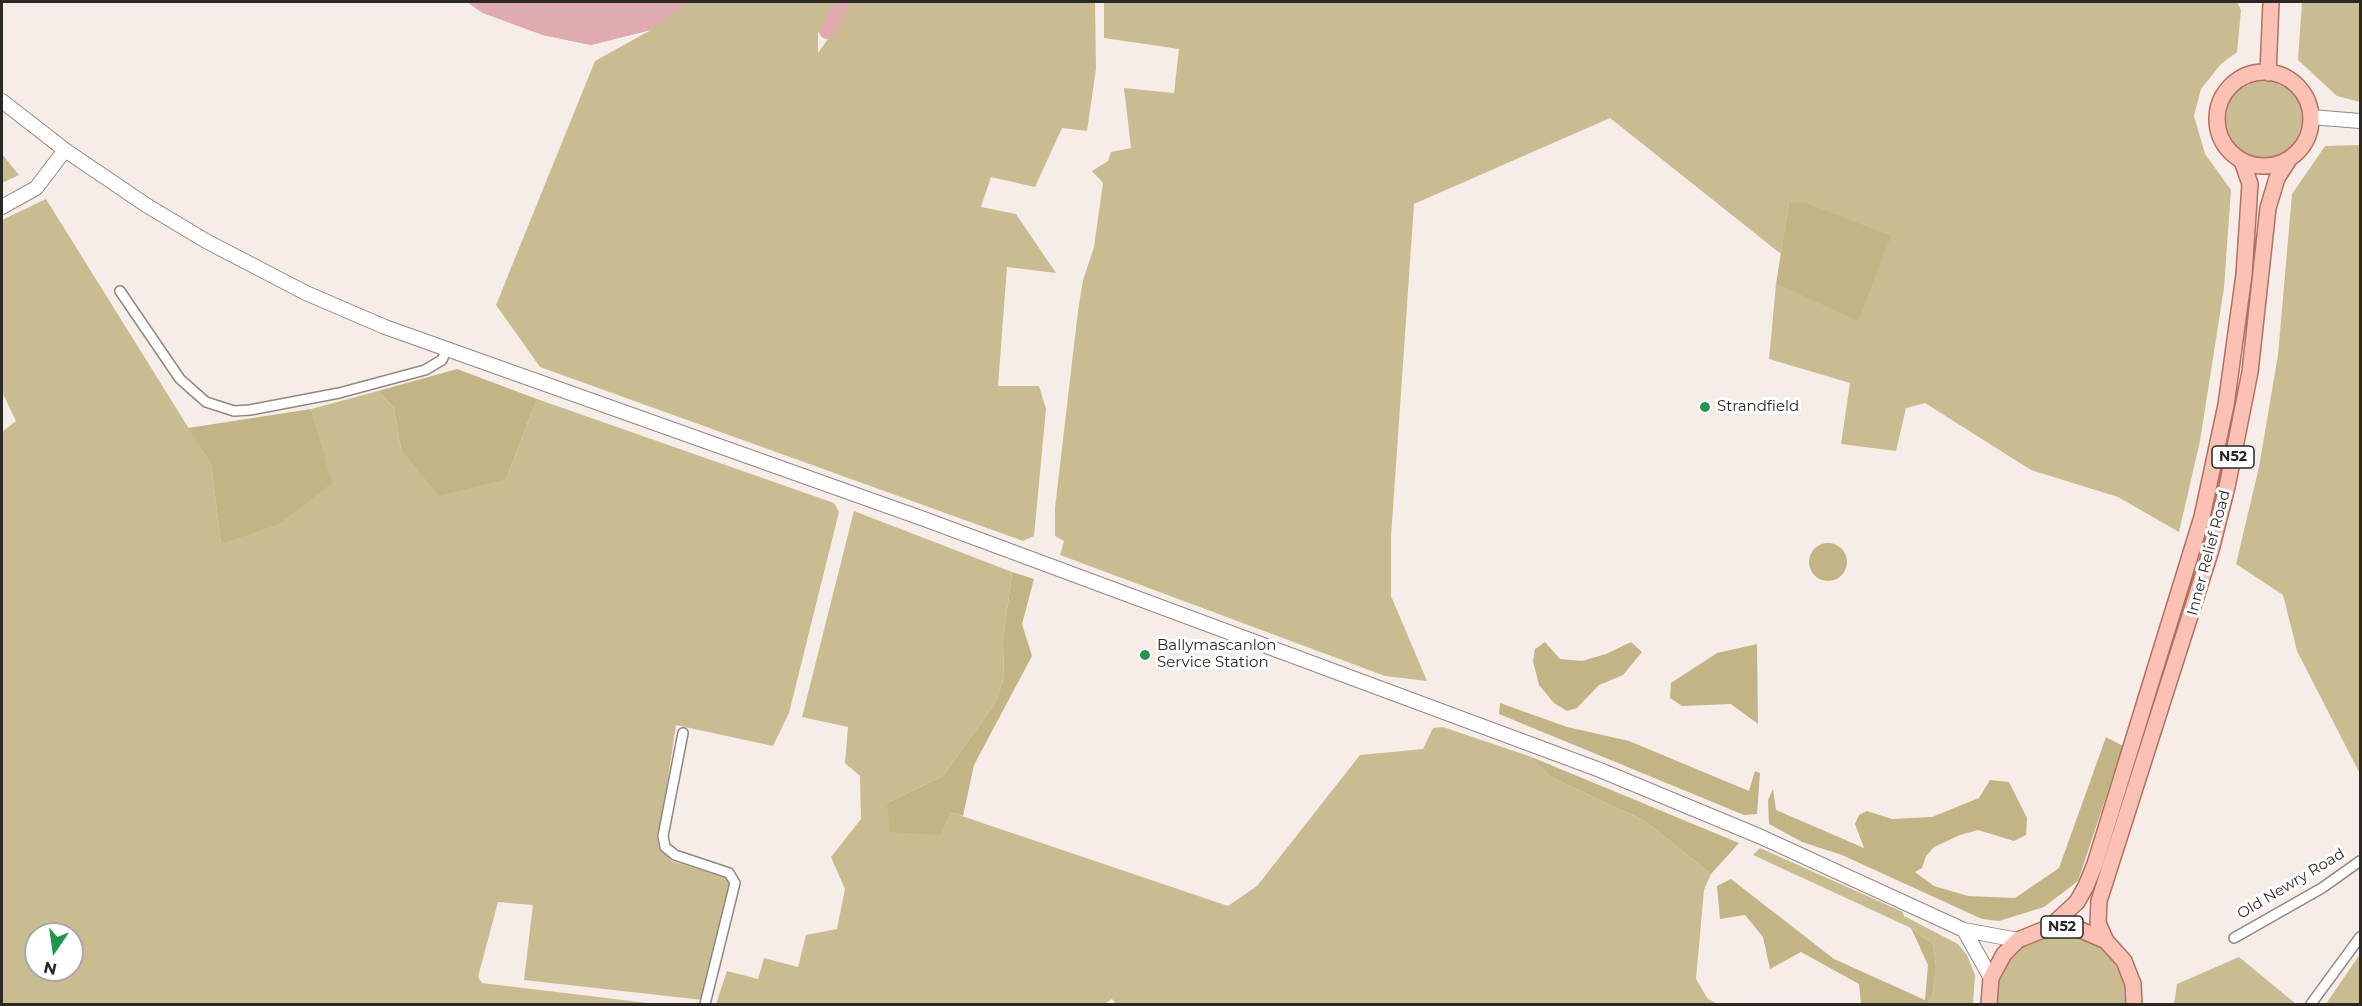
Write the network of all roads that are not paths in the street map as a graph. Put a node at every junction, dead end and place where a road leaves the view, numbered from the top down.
1 (2271, 2) edge
2 (2268, 73) junction
3 (2, 101) edge
4 (2311, 117) junction
5 (2361, 121) edge
6 (65, 150) junction
7 (2290, 158) junction
8 (2242, 160) junction
9 (2, 207) edge
10 (120, 291) dead end
11 (446, 351) junction
12 (684, 733) dead end
13 (2361, 861) edge
14 (2050, 927) junction
15 (1964, 930) junction
16 (2236, 937) dead end
17 (2361, 937) edge
18 (2019, 940) junction
19 (2106, 941) junction
20 (1991, 978) junction
21 (1989, 1004) edge
22 (705, 1005) edge
23 (2134, 1005) edge
24 (2311, 1005) edge

1 - 2 main road
2 - 4 main road
2 - 8 main road, N52
3 - 6 main road
4 - 5 main road
4 - 7 main road, N52
6 - 9 main road
6 - 11 main road
7 - 8 main road
7 - 19 main road, Inner Relief Road / N52
8 - 14 main road, Inner Relief Road / N52
10 - 11 street
11 - 15 main road
12 - 22 street
13 - 16 street, Old Newry Road
14 - 18 main road, N52
14 - 19 main road, N52
15 - 18 main road
15 - 20 main road
17 - 24 street
18 - 20 main road, N52
19 - 23 main road, N52
20 - 21 main road, N52

